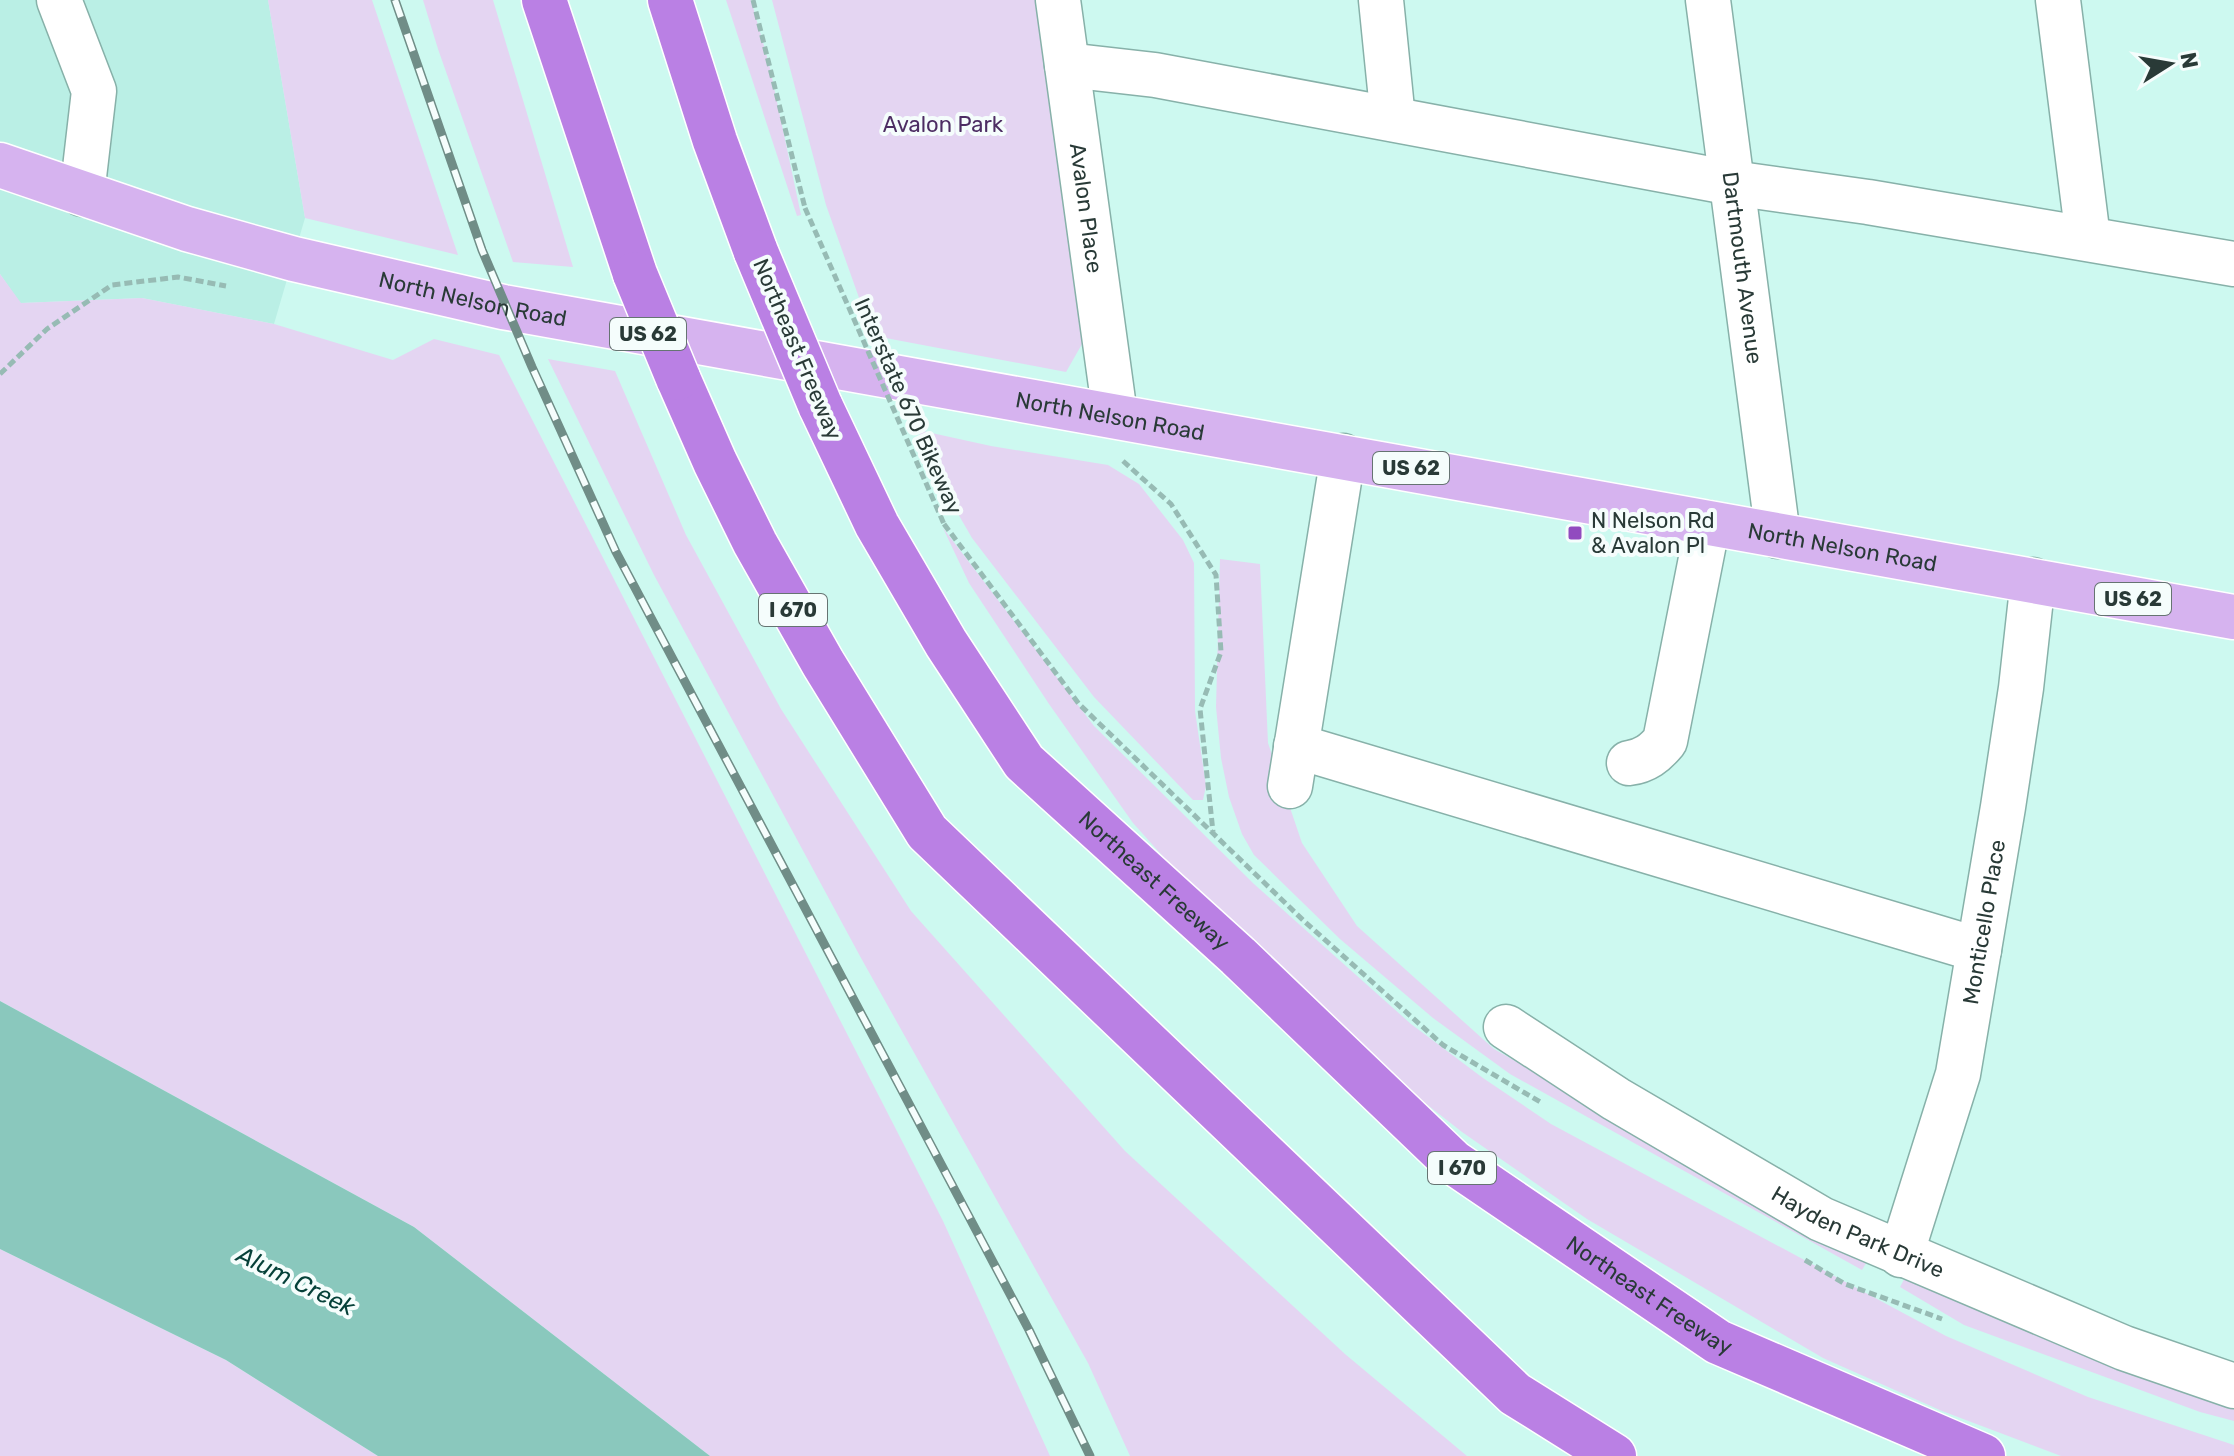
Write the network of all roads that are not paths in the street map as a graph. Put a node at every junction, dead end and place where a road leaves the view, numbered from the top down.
1 (59, 0) edge
2 (544, 0) edge
3 (670, 0) edge
4 (1058, 0) edge
5 (1381, 0) edge
6 (1708, 0) edge
7 (2058, 0) edge
8 (1067, 65) junction
9 (1393, 119) junction
10 (0, 165) edge
11 (1732, 183) junction
12 (82, 194) junction
13 (2088, 238) junction
14 (2234, 264) edge
15 (1115, 415) junction
16 (1343, 456) junction
17 (1708, 523) junction
18 (1778, 536) junction
19 (2033, 580) junction
20 (2234, 617) edge
21 (1629, 763) dead end
22 (1979, 950) junction
23 (1506, 1027) dead end
24 (1901, 1255) junction
25 (2234, 1386) edge
26 (1614, 1456) edge
27 (1983, 1456) edge

1 - 12 street
2 - 26 highway, I 670, bridge
3 - 27 highway, Northeast Freeway / I 670, bridge
4 - 8 street, Avalon Place
5 - 9 street
6 - 11 street, Dartmouth Avenue
7 - 13 street
8 - 9 street
8 - 15 street, Avalon Place
9 - 11 street
10 - 12 main road, North Nelson Road / US 62
11 - 13 street
11 - 18 street, Dartmouth Avenue
12 - 15 main road, North Nelson Road / US 62
13 - 14 street
15 - 16 main road, North Nelson Road / US 62
16 - 17 main road, North Nelson Road / US 62
16 - 22 street
17 - 18 main road, North Nelson Road / US 62
17 - 21 street
18 - 19 main road, North Nelson Road / US 62
19 - 20 main road, North Nelson Road / US 62
19 - 22 street, Monticello Place
22 - 24 street, Monticello Place
23 - 24 street, Hayden Park Drive
24 - 25 street, Hayden Park Drive

